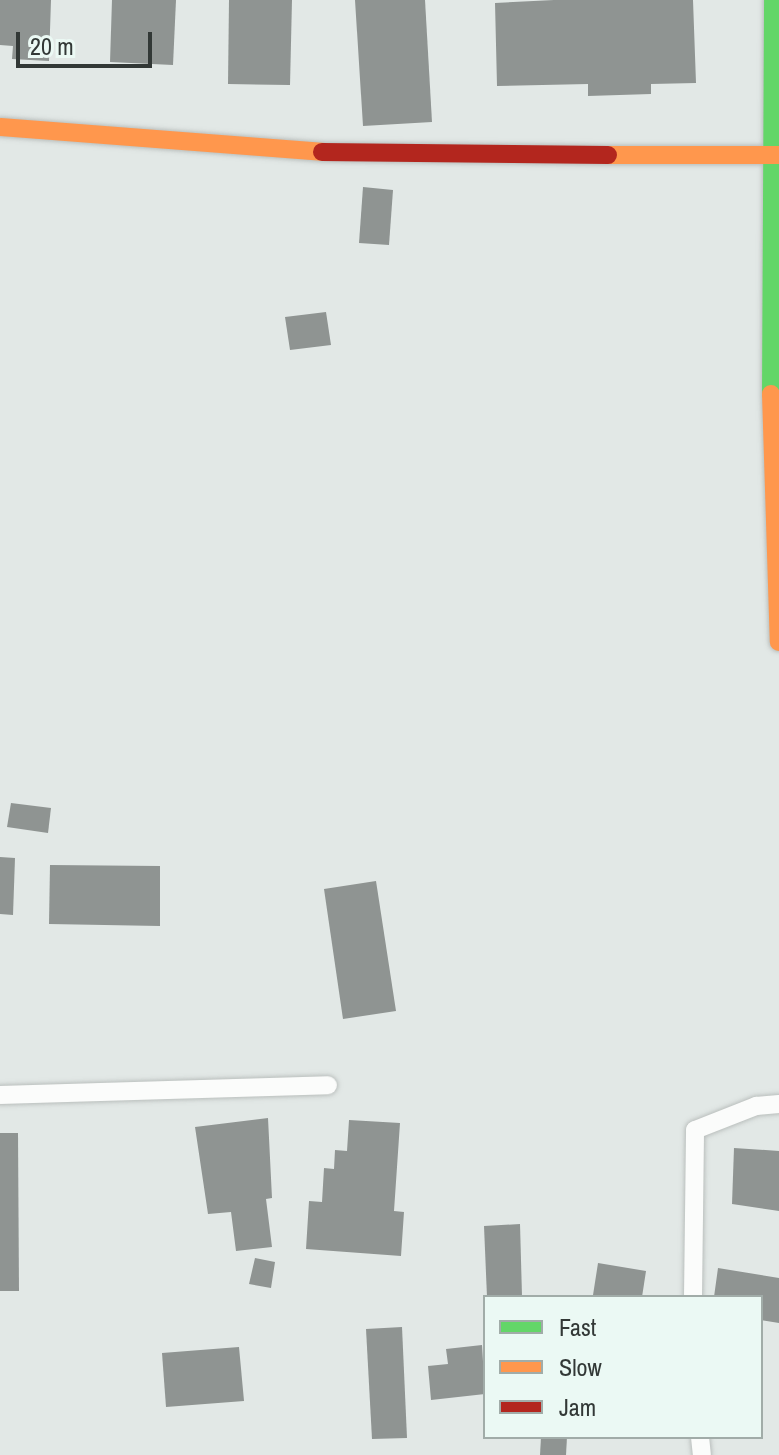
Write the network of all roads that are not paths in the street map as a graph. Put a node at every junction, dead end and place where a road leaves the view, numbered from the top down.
1 (773, 0) edge
2 (0, 127) edge
3 (776, 155) edge
4 (779, 642) edge
5 (328, 1085) dead end
6 (0, 1095) edge
7 (779, 1104) edge
8 (693, 1295) edge

1 - 3 street
2 - 3 street
3 - 4 street
5 - 6 lane
7 - 8 lane

